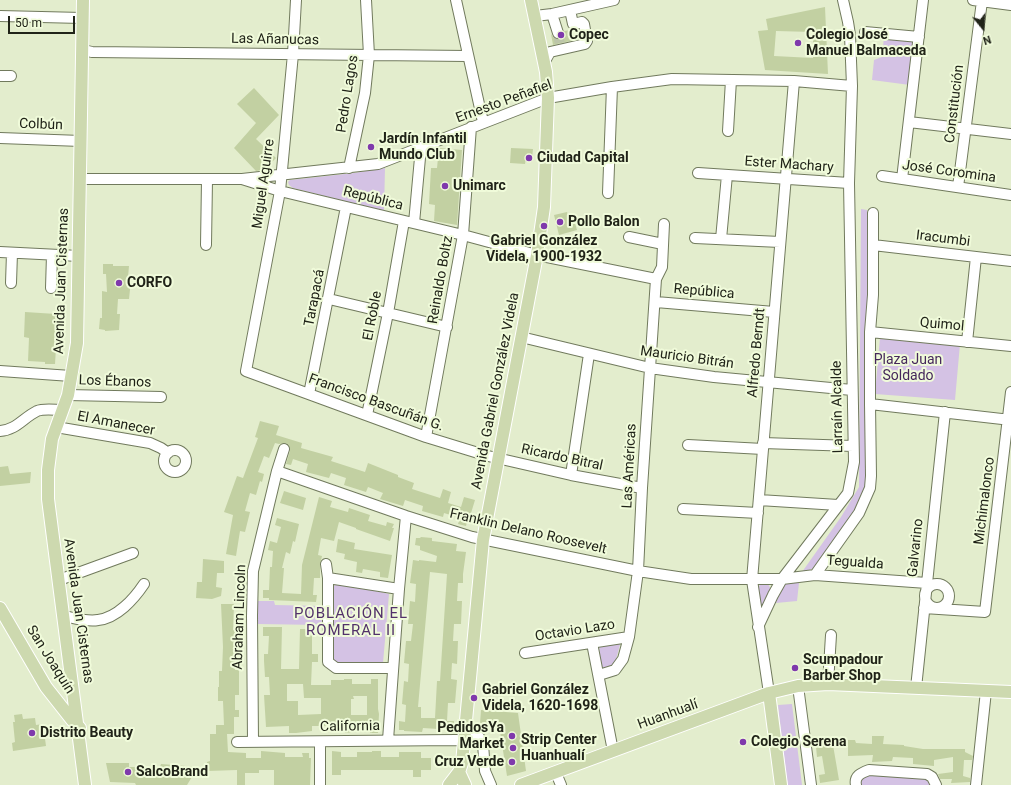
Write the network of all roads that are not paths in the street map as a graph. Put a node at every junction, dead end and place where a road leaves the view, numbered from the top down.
1 (83, 0) edge
2 (296, 0) edge
3 (366, 0) edge
4 (456, 0) edge
5 (532, 0) edge
6 (611, 0) edge
7 (843, 0) edge
8 (923, 0) edge
9 (977, 1) edge
10 (1011, 5) edge
11 (570, 10) junction
12 (552, 14) junction
13 (0, 16) edge
14 (535, 16) junction
15 (82, 18) junction
16 (573, 24) junction
17 (865, 32) dead end
18 (919, 37) junction
19 (83, 50) junction
20 (293, 54) junction
21 (369, 55) junction
22 (467, 56) junction
23 (544, 63) junction
24 (0, 76) edge
25 (11, 76) dead end
26 (731, 80) junction
27 (794, 81) junction
28 (852, 86) junction
29 (612, 88) junction
30 (548, 98) junction
31 (483, 122) junction
32 (909, 122) junction
33 (471, 127) junction
34 (966, 129) junction
35 (728, 131) dead end
36 (1011, 134) edge
37 (0, 138) edge
38 (81, 141) junction
39 (421, 147) junction
40 (349, 168) junction
41 (698, 173) dead end
42 (281, 175) junction
43 (727, 175) junction
44 (882, 176) dead end
45 (80, 179) junction
46 (242, 179) junction
47 (785, 179) junction
48 (902, 179) junction
49 (207, 180) junction
50 (850, 183) junction
51 (958, 188) junction
52 (280, 191) junction
53 (608, 193) dead end
54 (1011, 195) edge
55 (346, 207) junction
56 (873, 213) dead end
57 (409, 222) junction
58 (664, 224) dead end
59 (463, 235) junction
60 (629, 237) dead end
61 (695, 238) dead end
62 (720, 239) junction
63 (780, 242) junction
64 (663, 244) junction
65 (206, 245) dead end
66 (872, 245) junction
67 (0, 252) edge
68 (12, 253) junction
69 (52, 255) junction
70 (537, 255) junction
71 (79, 256) junction
72 (976, 257) junction
73 (1011, 262) edge
74 (656, 279) junction
75 (11, 283) dead end
76 (51, 288) dead end
77 (329, 299) junction
78 (656, 302) junction
79 (774, 312) junction
80 (388, 313) junction
81 (447, 328) junction
82 (870, 332) junction
83 (521, 337) junction
84 (967, 342) junction
85 (1011, 346) edge
86 (589, 354) junction
87 (650, 368) junction
88 (0, 371) edge
89 (246, 371) joint
90 (72, 376) junction
91 (768, 382) junction
92 (852, 390) junction
93 (1011, 392) edge
94 (68, 394) junction
95 (310, 394) junction
96 (161, 397) dead end
97 (870, 404) junction
98 (63, 410) junction
99 (945, 412) junction
100 (367, 415) junction
101 (1010, 419) edge
102 (56, 427) junction
103 (0, 431) edge
104 (426, 437) junction
105 (688, 445) dead end
106 (763, 446) junction
107 (853, 446) junction
108 (284, 449) dead end
109 (168, 453) dead end
110 (499, 458) junction
111 (277, 471) junction
112 (571, 475) junction
113 (642, 488) junction
114 (759, 500) junction
115 (838, 505) junction
116 (683, 509) dead end
117 (758, 513) junction
118 (406, 516) junction
119 (483, 540) junction
120 (133, 553) dead end
121 (326, 564) dead end
122 (638, 571) junction
123 (815, 574) junction
124 (328, 578) junction
125 (782, 579) junction
126 (59, 580) junction
127 (752, 580) junction
128 (144, 584) dead end
129 (926, 588) junction
130 (399, 589) junction
131 (0, 608) edge
132 (924, 608) junction
133 (936, 609) junction
134 (64, 616) junction
135 (758, 628) junction
136 (831, 635) dead end
137 (629, 637) junction
138 (592, 643) junction
139 (525, 653) dead end
140 (393, 668) junction
141 (599, 675) junction
142 (828, 684) junction
143 (798, 686) junction
144 (916, 688) junction
145 (986, 691) junction
146 (1011, 692) edge
147 (769, 693) junction
148 (78, 726) junction
149 (465, 738) junction
150 (388, 740) junction
151 (237, 742) dead end
152 (253, 742) junction
153 (320, 742) junction
154 (613, 751) junction
155 (460, 772) junction
156 (556, 773) junction
157 (85, 785) edge
158 (92, 785) edge
159 (320, 785) edge
160 (449, 785) edge
161 (465, 785) edge
162 (491, 785) edge
163 (521, 785) edge
164 (561, 785) edge
165 (781, 785) edge
166 (811, 785) edge
167 (856, 785) edge
168 (936, 785) edge
169 (976, 785) edge

1 - 15 main road, Avenida Juan Cisternas
2 - 20 street, Miguel Aguirre
3 - 21 street, Pedro Lagos
4 - 22 street
5 - 14 main road, Avenida Gabriel González Videla
6 - 11 street
7 - 28 street, Larraín Alcalde
8 - 18 street
9 - 10 street
9 - 34 street, Constitución
11 - 12 street
11 - 16 street
12 - 14 street
12 - 16 street
13 - 15 street
14 - 23 main road, Avenida Gabriel González Videla
15 - 19 main road, Avenida Juan Cisternas
16 - 23 street
17 - 18 street
18 - 32 street
19 - 20 street, Las Añanucas
19 - 38 main road, Avenida Juan Cisternas
20 - 21 street, Las Añanucas
20 - 42 street, Miguel Aguirre
21 - 22 street, Las Añanucas
21 - 40 street, Pedro Lagos
22 - 31 street
23 - 30 main road, Avenida Gabriel González Videla
24 - 25 street
26 - 27 street, Ernesto Peñafiel
26 - 29 street, Ernesto Peñafiel
26 - 35 street
27 - 28 street, Ernesto Peñafiel
27 - 47 street, Alfredo Berndt
28 - 50 street, Larraín Alcalde
29 - 30 street, Ernesto Peñafiel
29 - 53 street
30 - 31 street, Ernesto Peñafiel
30 - 70 main road, Avenida Gabriel González Videla
31 - 33 street, Ernesto Peñafiel
32 - 34 street
32 - 48 street
33 - 39 street, Ernesto Peñafiel
33 - 59 street, Reinaldo Boltz
34 - 36 street
34 - 51 street, Constitución
37 - 38 street, Colbún
38 - 45 main road, Avenida Juan Cisternas
39 - 40 street, Ernesto Peñafiel
39 - 57 street, El Roble
40 - 42 street, Ernesto Peñafiel
41 - 43 street, Ester Machary
42 - 46 street, Ernesto Peñafiel
42 - 52 street, Miguel Aguirre
43 - 47 street, Ester Machary
43 - 62 street, Ester Machary
44 - 48 street, José Coromina
45 - 49 street, República
45 - 71 main road, Avenida Juan Cisternas
46 - 49 street, República
46 - 52 street, República
47 - 50 street, Ester Machary
47 - 63 street, Alfredo Berndt
48 - 51 street, José Coromina
49 - 65 street
50 - 92 street, Larraín Alcalde
51 - 54 street, José Coromina
52 - 55 street, República
52 - 89 street, Miguel Aguirre
55 - 57 street, República
55 - 77 street, Tarapacá
56 - 66 street
57 - 59 street, República
57 - 80 street, El Roble
58 - 64 street, Las Américas
59 - 70 street, República
59 - 81 street, Reinaldo Boltz
60 - 64 street
61 - 62 street
62 - 63 street
63 - 79 street, Alfredo Berndt
64 - 74 street, Las Américas
66 - 72 street, Iracumbi
66 - 82 street
67 - 68 street
68 - 69 street
68 - 75 street
69 - 71 street
69 - 76 street
70 - 74 street, República
70 - 83 main road, Avenida Gabriel González Videla
71 - 90 main road, Avenida Juan Cisternas
72 - 73 street, Iracumbi
72 - 84 street
74 - 78 street, Las Américas
77 - 80 street
77 - 95 street, Tarapacá
78 - 79 street, República
78 - 87 street, Las Américas
79 - 91 street, Alfredo Berndt
80 - 81 street
80 - 100 street, El Roble
81 - 104 street, Reinaldo Boltz
82 - 84 street, Quimol
82 - 97 street
83 - 86 street, Mauricio Bitrán
83 - 110 main road, Avenida Gabriel González Videla
84 - 85 street, Quimol
86 - 87 street, Mauricio Bitrán
86 - 112 street
87 - 91 street, Mauricio Bitrán
87 - 113 street, Las Américas
88 - 90 street
89 - 95 street, Francisco Bascuñán G.
90 - 94 main road, Avenida Juan Cisternas
91 - 92 street, Mauricio Bitrán
91 - 106 street, Alfredo Berndt
92 - 107 street, Larraín Alcalde
93 - 101 street, Michimalonco
94 - 96 street, Los Ébanos
94 - 98 main road, Avenida Juan Cisternas
95 - 100 street, Francisco Bascuñán G.
97 - 99 street
97 - 123 street
98 - 102 main road, Avenida Juan Cisternas
98 - 103 street
99 - 101 street
99 - 129 street, Galvarino
100 - 104 street, Francisco Bascuñán G.
101 - 133 street, Michimalonco
102 - 109 street, El Amanecer
102 - 126 main road, Avenida Juan Cisternas
104 - 110 street, Francisco Bascuñán G.
105 - 106 street
106 - 107 street
106 - 114 street, Alfredo Berndt
107 - 115 street, Larraín Alcalde
108 - 111 street, Abraham Lincoln
110 - 112 street, Ricardo Bitral
110 - 119 main road, Avenida Gabriel González Videla
111 - 118 street, Franklin Delano Roosevelt
111 - 152 street, Abraham Lincoln
112 - 113 street, Ricardo Bitral
113 - 122 street, Las Américas
114 - 115 street
114 - 117 street, Alfredo Berndt
115 - 125 street, Larraín Alcalde
116 - 117 street
117 - 127 street, Alfredo Berndt
118 - 119 street, Franklin Delano Roosevelt
118 - 130 street
119 - 122 street, Franklin Delano Roosevelt
119 - 149 main road, Avenida Gabriel González Videla
120 - 126 street
121 - 124 street
122 - 127 street, Franklin Delano Roosevelt
122 - 137 street, Las Américas
123 - 125 street, Tegualda
123 - 129 street, Tegualda
124 - 130 street
124 - 140 street
125 - 127 street, Franklin Delano Roosevelt
125 - 135 street, Larraín Alcalde
126 - 134 main road, Avenida Juan Cisternas
127 - 135 street, Alfredo Berndt
128 - 134 street
129 - 132 street, Galvarino
129 - 133 street
129 - 133 street, Tegualda
130 - 140 street
131 - 148 main road, San Joaquín
132 - 133 street
132 - 144 street, Galvarino
134 - 148 main road, Avenida Juan Cisternas
135 - 147 street
136 - 142 street
137 - 138 street, Octavio Lazo
137 - 141 street, Las Américas
138 - 139 street, Octavio Lazo
138 - 141 street
140 - 150 street
141 - 154 street
142 - 143 main road, Huanhualí
142 - 144 main road, Huanhualí
143 - 147 main road, Huanhualí
143 - 166 street
144 - 145 main road, Huanhualí
145 - 146 main road, Huanhualí
145 - 169 street
147 - 154 main road, Huanhualí
147 - 165 main road
148 - 157 main road, Avenida Juan Cisternas
148 - 158 main road, Avenida Juan Cisternas
149 - 150 street, California
149 - 155 main road, Avenida Gabriel González Videla
149 - 162 street
150 - 153 street, California
151 - 152 street, California
152 - 153 street, California
153 - 159 street
154 - 156 main road, Huanhualí
155 - 160 main road
155 - 161 main road
156 - 163 main road, Huanhualí
156 - 164 street
167 - 168 street

